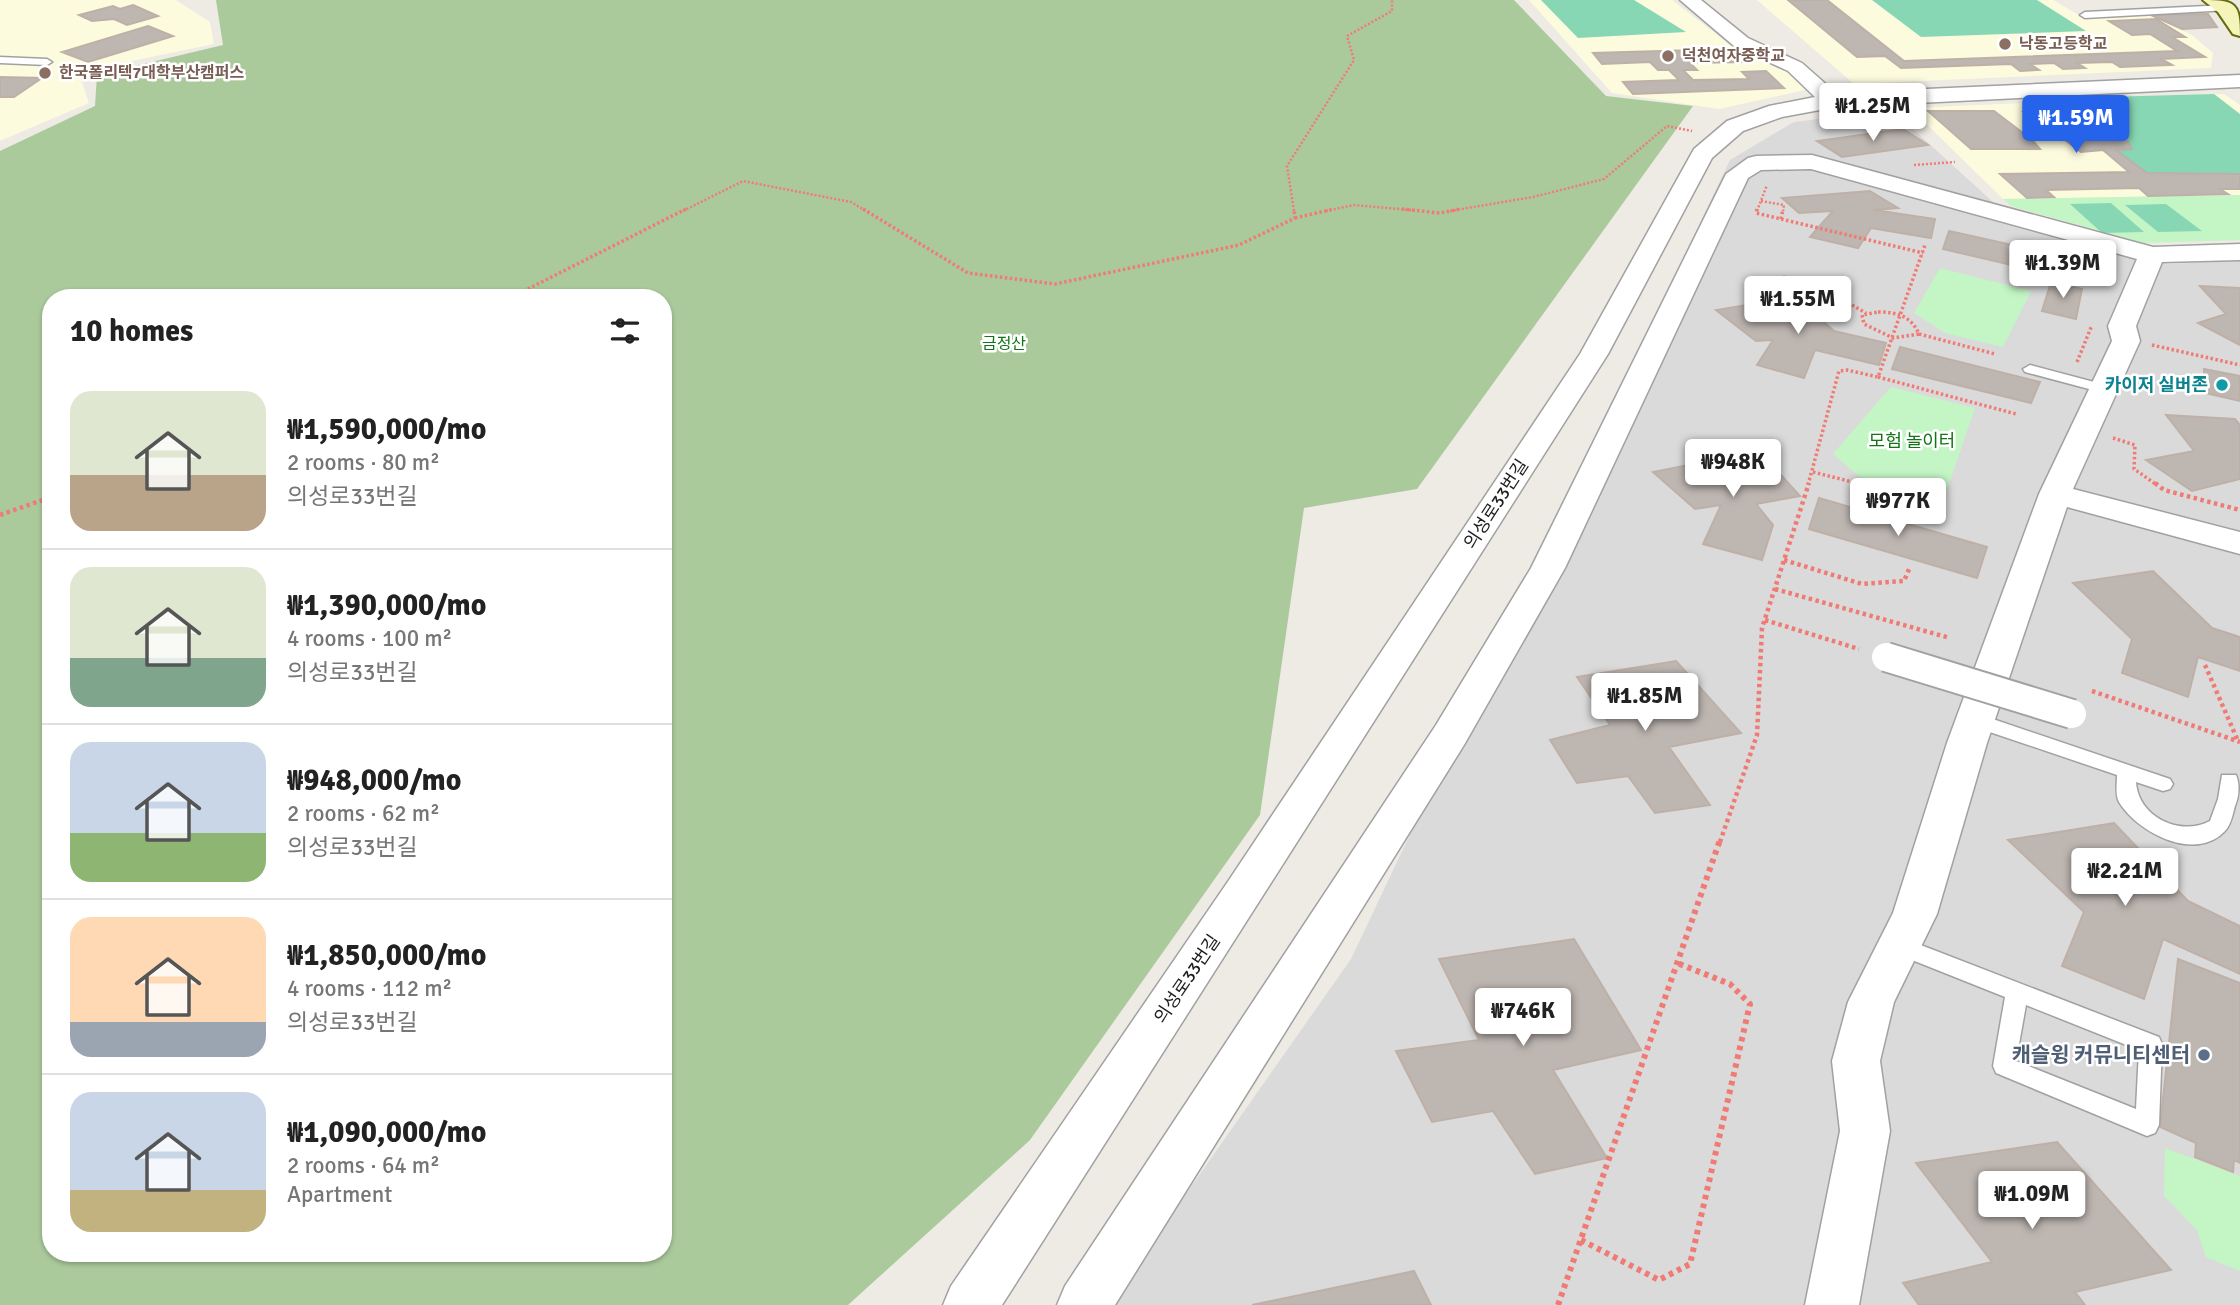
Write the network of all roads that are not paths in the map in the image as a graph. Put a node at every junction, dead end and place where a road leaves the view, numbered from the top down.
1 (1689, 0) edge
2 (2219, 4) edge
3 (2085, 15) dead end
4 (2240, 30) edge
5 (0, 60) edge
6 (47, 62) dead end
7 (2240, 80) edge
8 (1832, 100) junction
9 (2240, 252) edge
10 (2152, 256) junction
11 (2030, 369) dead end
12 (2104, 389) junction
13 (2055, 494) junction
14 (2240, 543) edge
15 (1886, 657) road end
16 (2072, 714) dead end
17 (1975, 720) junction
18 (2126, 771) junction
19 (2229, 779) dead end
20 (2164, 784) dead end
21 (1899, 946) junction
22 (2017, 992) junction
23 (970, 1305) edge
24 (1084, 1305) edge
25 (1832, 1305) edge

1 - 8 street
2 - 3 lane
2 - 4 main road
5 - 6 lane
7 - 8 street, 의성로33번길
8 - 23 street, 의성로33번길
9 - 10 street
10 - 12 street
10 - 24 street
11 - 12 lane
12 - 13 street
13 - 14 street
13 - 17 street
15 - 16 street, bridge
17 - 18 lane
17 - 21 street
18 - 19 lane
18 - 20 lane
21 - 22 lane
21 - 25 street
22 - 22 lane

